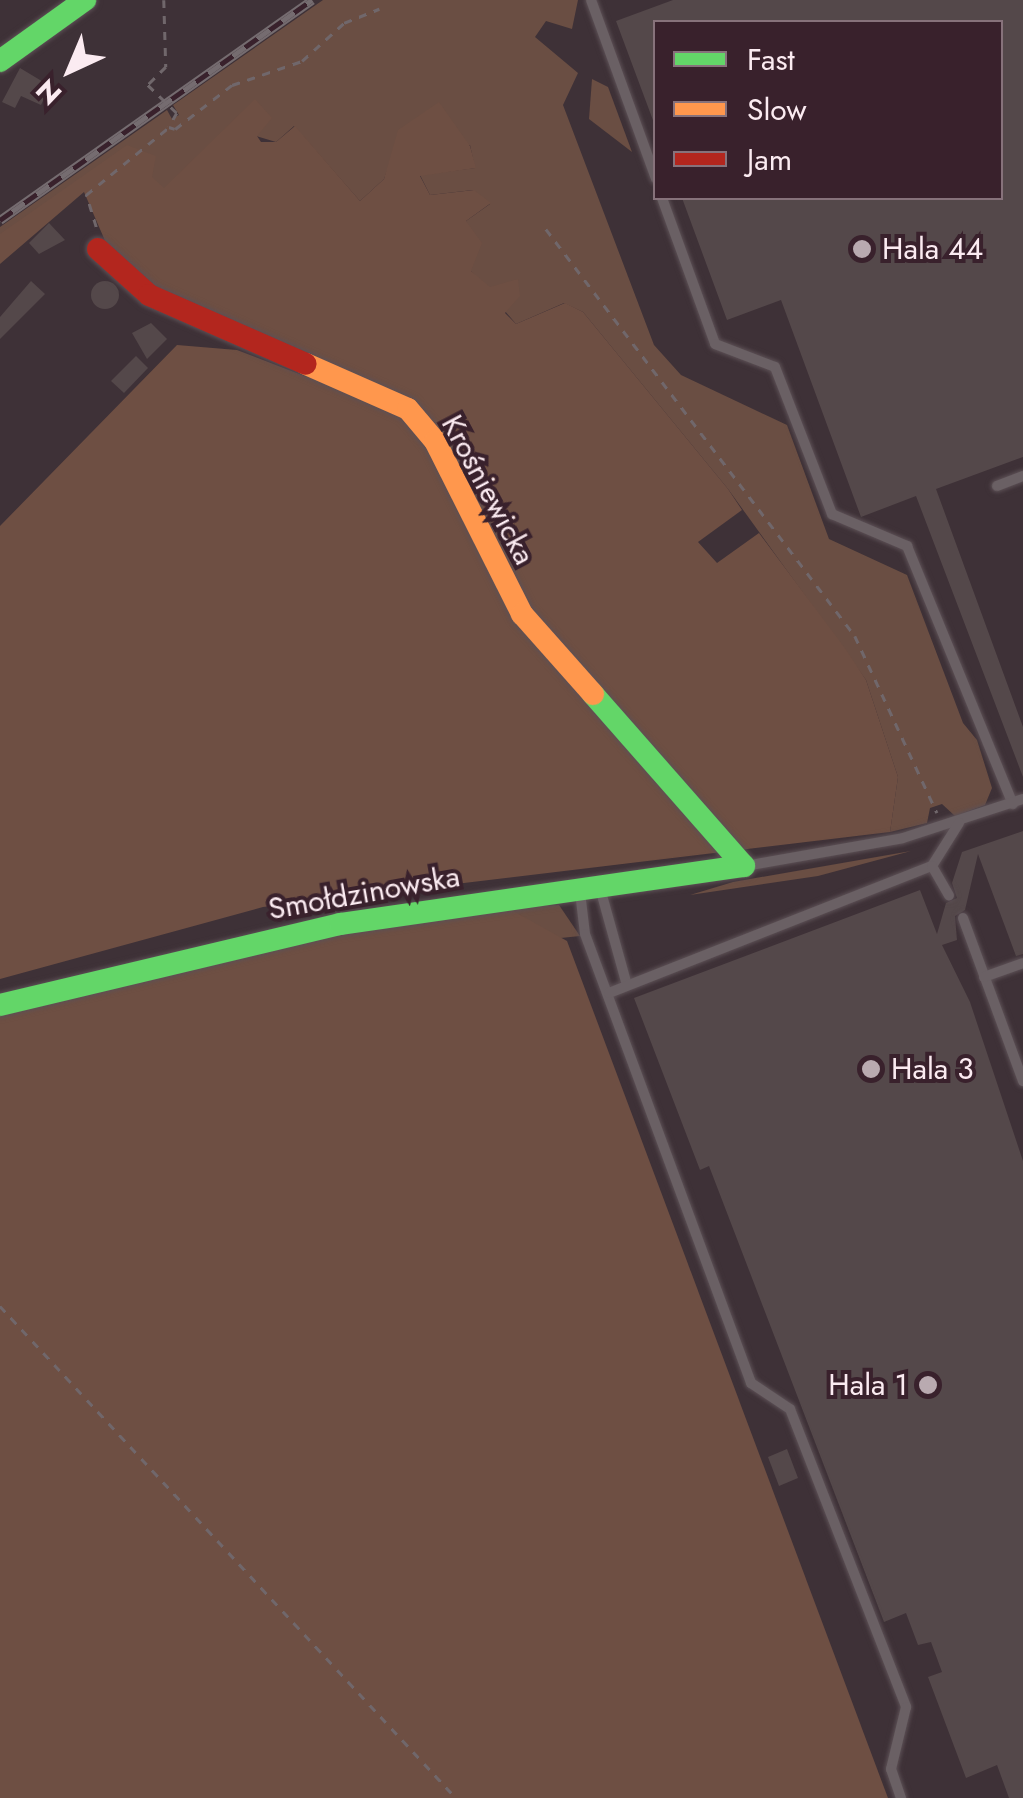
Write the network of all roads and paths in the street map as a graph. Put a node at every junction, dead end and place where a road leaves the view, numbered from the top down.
1 (85, 0) edge
2 (164, 0) edge
3 (591, 0) edge
4 (379, 9) dead end
5 (0, 61) edge
6 (169, 126) junction
7 (653, 171) edge
8 (663, 200) edge
9 (546, 229) dead end
10 (98, 249) joint
11 (1023, 476) edge
12 (997, 486) dead end
13 (1018, 802) edge
14 (959, 823) junction
15 (944, 828) junction
16 (744, 866) junction
17 (932, 866) junction
18 (590, 889) junction
19 (949, 894) dead end
20 (963, 918) dead end
21 (1023, 962) edge
22 (984, 977) junction
23 (626, 982) junction
24 (609, 993) junction
25 (0, 1006) edge
26 (1023, 1081) edge
27 (0, 1306) edge
28 (456, 1798) edge
29 (901, 1798) edge

1 - 5 street
2 - 6 path
3 - 7 lane
4 - 6 path
6 - 10 path
8 - 13 lane
9 - 15 path
10 - 16 street, Krośniewicka
11 - 12 lane
13 - 14 lane
14 - 15 lane
14 - 17 lane
15 - 16 lane
16 - 18 street, Smołdzinowska
17 - 19 lane
17 - 23 lane
18 - 23 lane
18 - 24 lane
18 - 25 street, Smołdzinowska
20 - 22 lane
21 - 22 lane
22 - 26 lane
23 - 24 lane
24 - 29 lane
27 - 28 path

